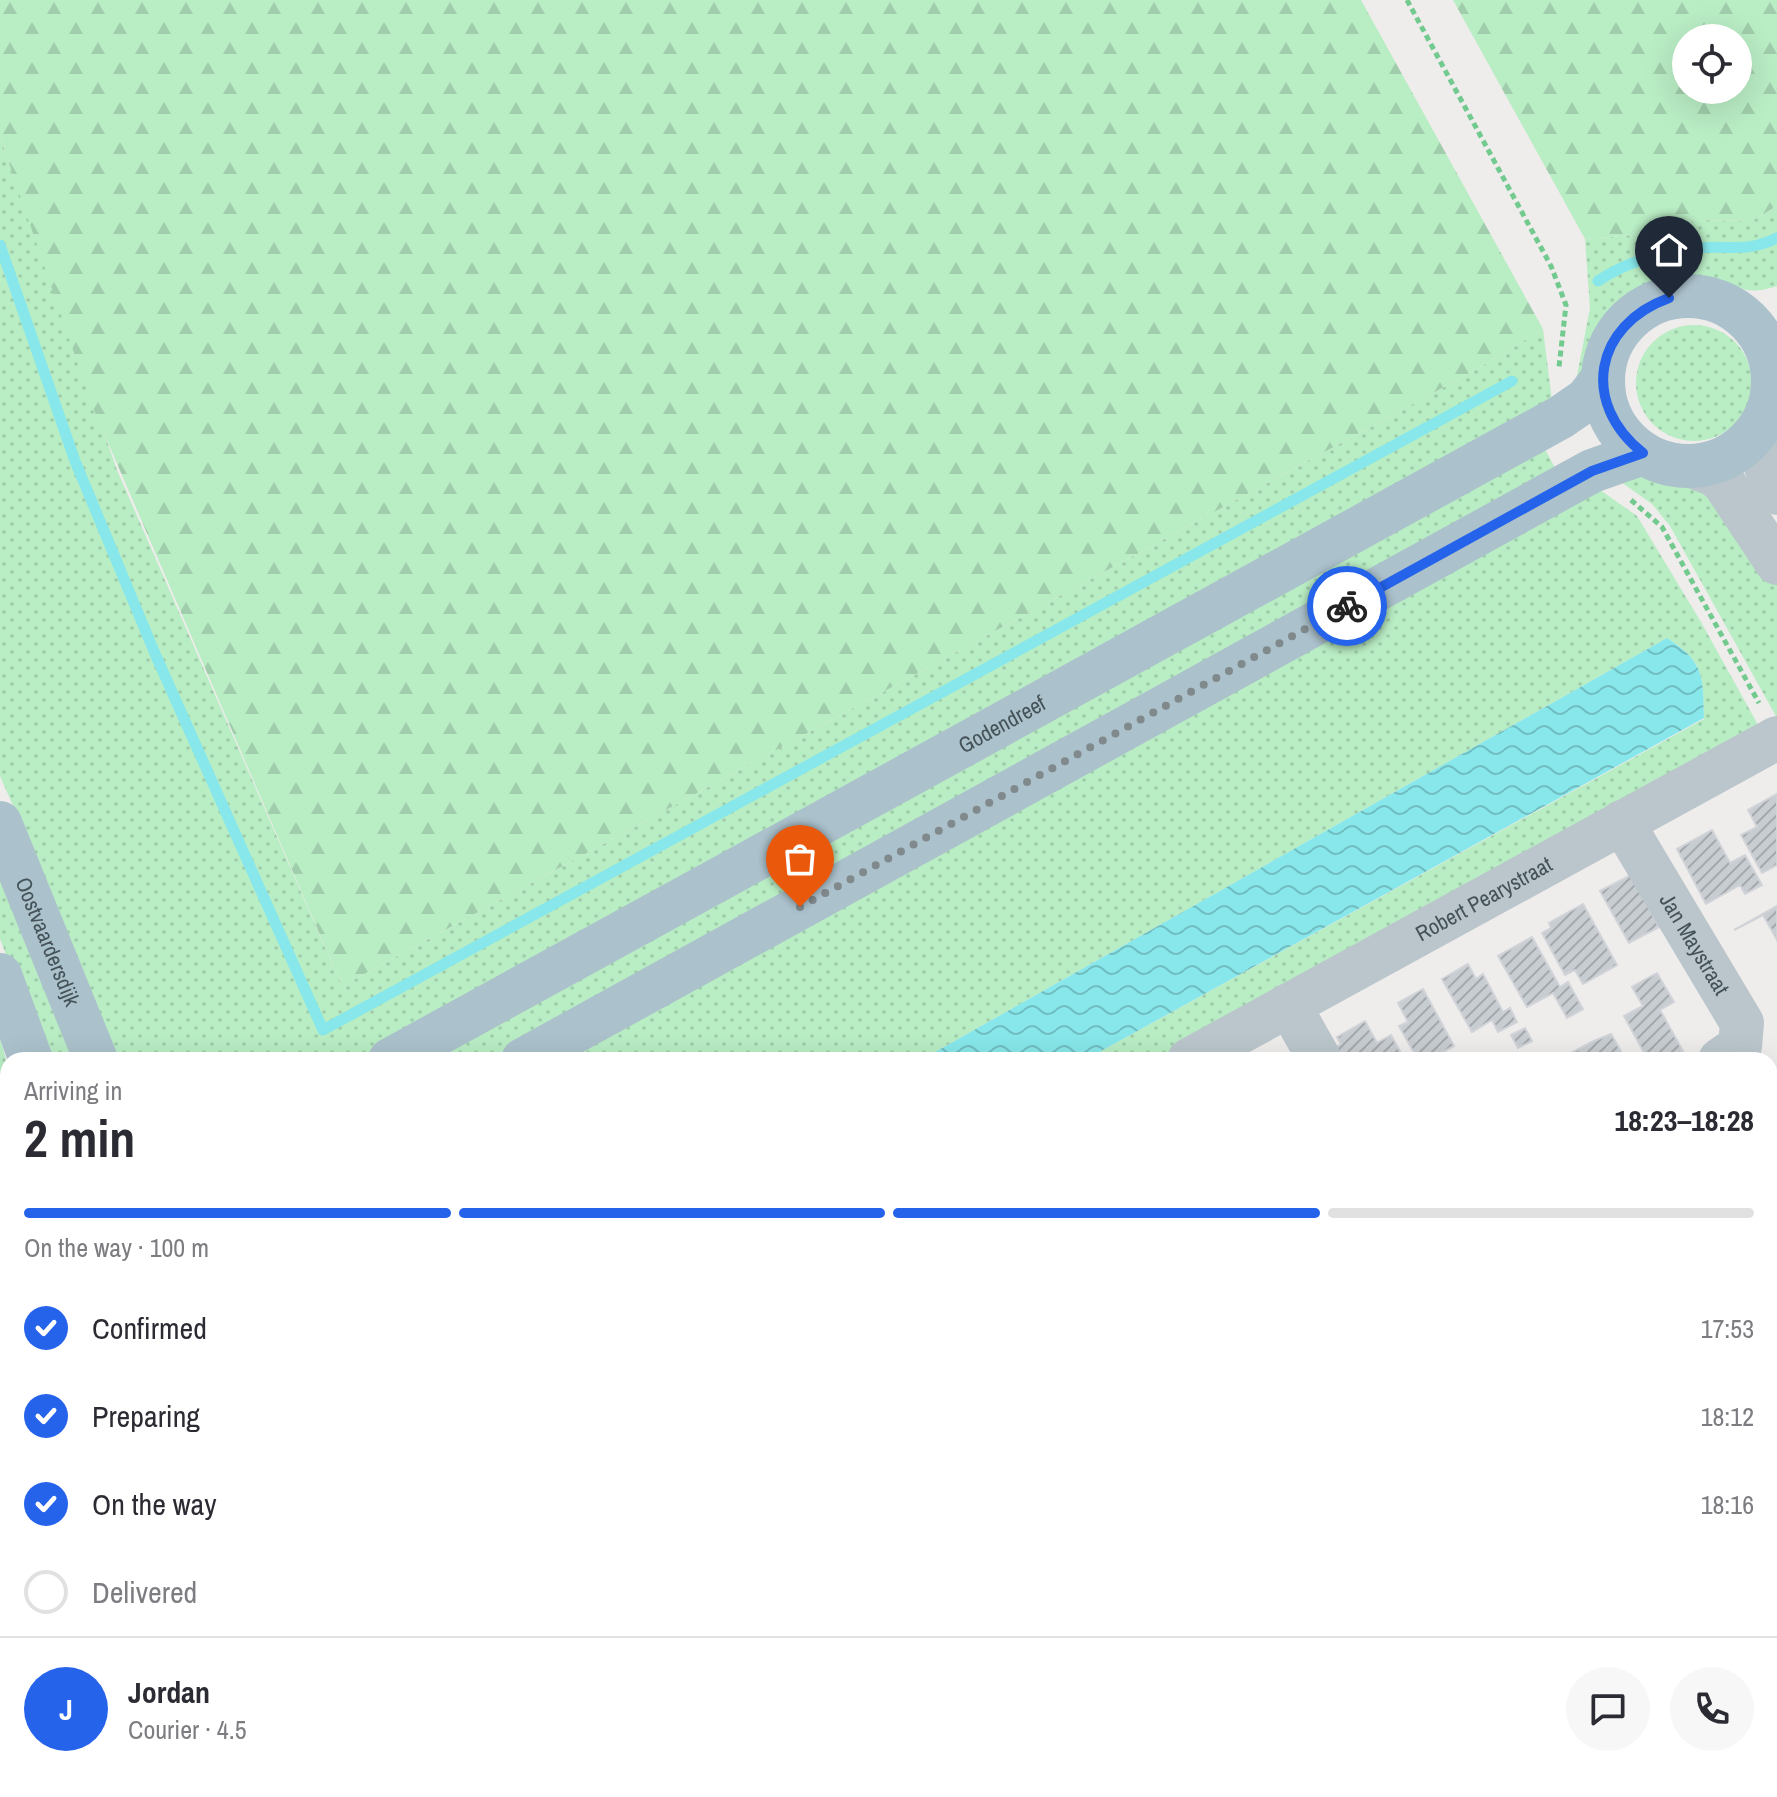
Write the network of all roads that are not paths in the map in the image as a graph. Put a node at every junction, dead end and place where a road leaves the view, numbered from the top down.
1 (1777, 296) edge
2 (1733, 309) junction
3 (1603, 378) junction
4 (1775, 382) edge
5 (1761, 425) junction
6 (1643, 453) junction
7 (1692, 466) junction
8 (1777, 493) edge
9 (1777, 563) edge
10 (1770, 723) edge
11 (1622, 822) junction
12 (0, 823) edge
13 (0, 975) edge
14 (1289, 1005) junction
15 (28, 1052) edge
16 (93, 1052) edge
17 (405, 1052) edge
18 (538, 1052) edge
19 (1204, 1052) edge
20 (1315, 1052) edge
21 (1731, 1052) edge

1 - 2 main road
2 - 3 main road
2 - 4 main road
3 - 6 main road
3 - 17 main road, Godendreef
4 - 5 main road
5 - 7 main road
5 - 8 street
6 - 7 main road
6 - 18 main road
7 - 9 street
10 - 11 street, Robert Pearystraat
11 - 14 street, Robert Pearystraat
11 - 21 street, Jan Maystraat
12 - 16 main road, Oostvaardersdijk
13 - 15 main road
14 - 19 street, Robert Pearystraat
14 - 20 street

